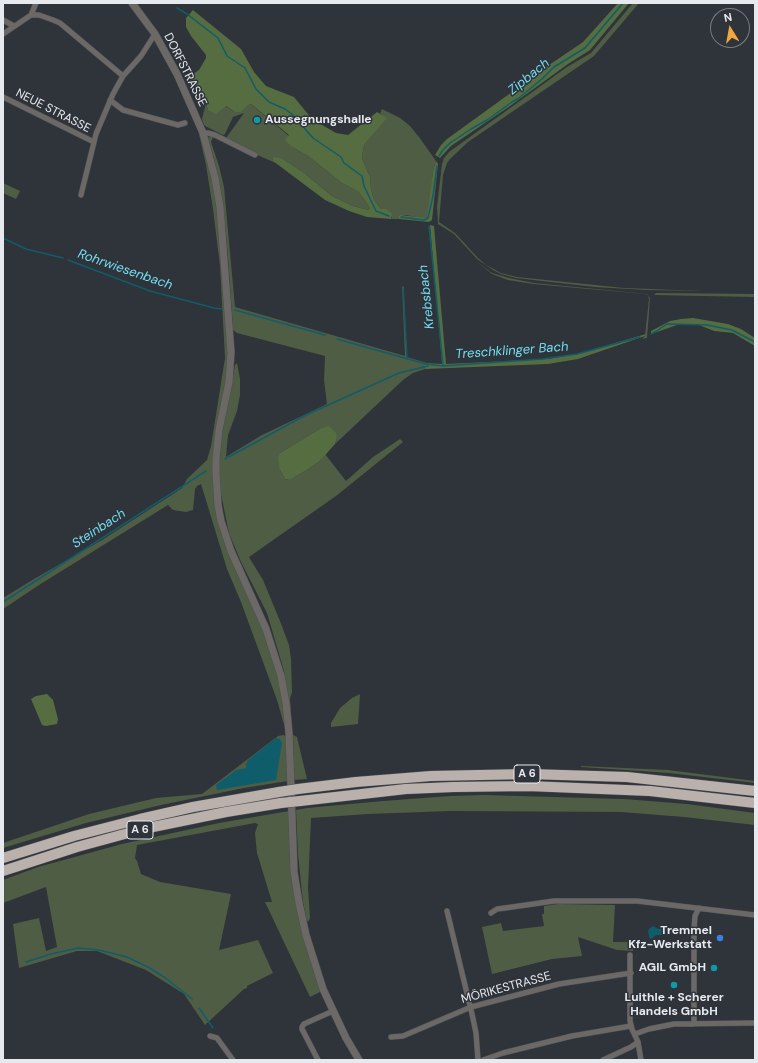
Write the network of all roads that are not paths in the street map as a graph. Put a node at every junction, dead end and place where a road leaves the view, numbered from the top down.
1 (36, 3) edge
2 (132, 3) edge
3 (31, 16) junction
4 (3, 20) edge
5 (14, 26) junction
6 (3, 34) edge
7 (155, 34) junction
8 (123, 76) junction
9 (3, 97) edge
10 (110, 100) junction
11 (185, 123) dead end
12 (203, 133) junction
13 (94, 142) junction
14 (255, 155) dead end
15 (81, 194) dead end
16 (755, 791) edge
17 (755, 803) edge
18 (3, 858) edge
19 (3, 870) edge
20 (699, 908) junction
21 (447, 911) dead end
22 (491, 913) dead end
23 (755, 915) edge
24 (630, 955) dead end
25 (631, 973) junction
26 (471, 1007) junction
27 (333, 1011) junction
28 (755, 1023) edge
29 (694, 1024) junction
30 (631, 1026) junction
31 (635, 1034) junction
32 (210, 1036) dead end
33 (391, 1038) dead end
34 (638, 1042) junction
35 (233, 1060) edge
36 (318, 1060) edge
37 (359, 1060) edge
38 (478, 1060) edge
39 (483, 1060) edge
40 (603, 1060) edge
41 (642, 1060) edge

1 - 3 street
2 - 7 street, DORFSTRASSE
3 - 5 street
3 - 8 street
4 - 5 street
5 - 6 street
7 - 8 street
7 - 12 street, DORFSTRASSE
8 - 10 street
9 - 13 street, NEUE STRASSE
10 - 11 street
10 - 13 street
12 - 14 street
12 - 27 street, DORFSTRASSE
13 - 15 street
16 - 18 highway, A 6, bridge
17 - 19 highway, A 6, bridge
20 - 22 street
20 - 23 street
20 - 29 street
21 - 26 street
24 - 25 street
25 - 26 street, MÖRIKESTRASSE
25 - 30 street
26 - 33 street, MÖRIKESTRASSE
26 - 38 street
27 - 36 street
27 - 37 street, DORFSTRASSE
28 - 29 street
29 - 31 street
30 - 31 street
30 - 39 street
31 - 34 street
32 - 35 street
34 - 40 street
34 - 41 street

